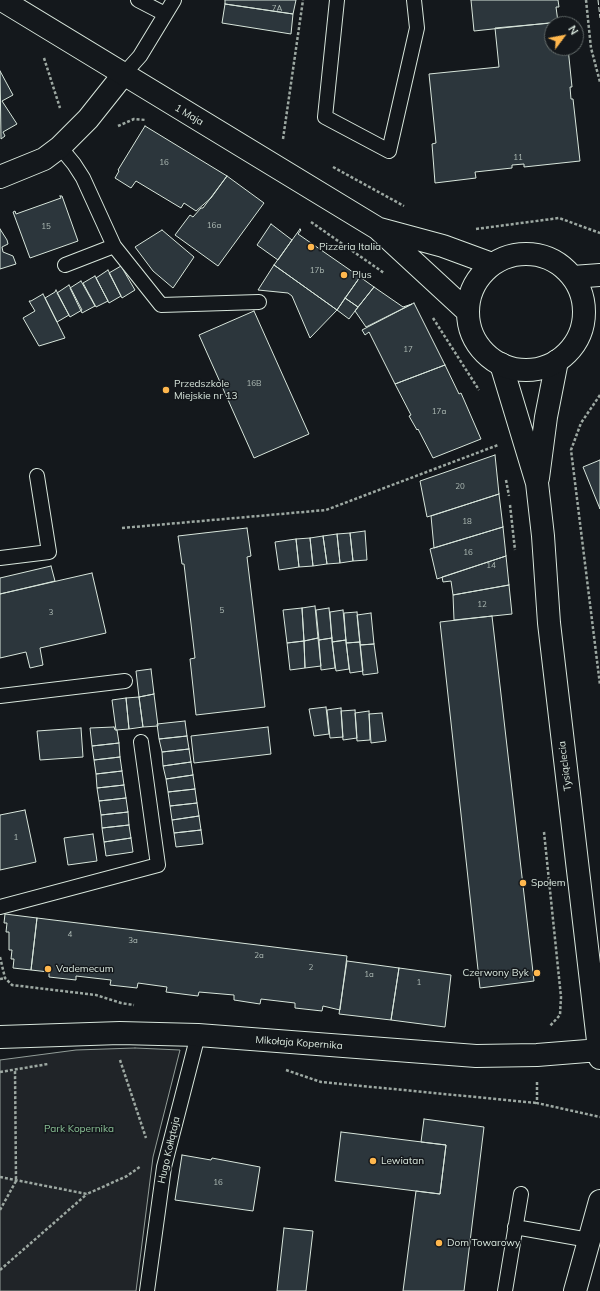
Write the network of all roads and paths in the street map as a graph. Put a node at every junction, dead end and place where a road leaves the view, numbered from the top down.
1 (2, 0) edge
2 (138, 0) edge
3 (174, 0) edge
4 (303, 0) edge
5 (336, 0) edge
6 (414, 0) edge
7 (586, 0) edge
8 (165, 14) junction
9 (44, 56) dead end
10 (123, 75) junction
11 (600, 82) edge
12 (60, 110) dead end
13 (148, 120) dead end
14 (113, 130) dead end
15 (289, 144) dead end
16 (60, 147) junction
17 (330, 166) dead end
18 (0, 177) edge
19 (411, 210) dead end
20 (310, 221) dead end
21 (377, 228) junction
22 (474, 229) dead end
23 (600, 233) edge
24 (114, 246) junction
25 (492, 264) junction
26 (65, 265) dead end
27 (386, 275) dead end
28 (600, 276) edge
29 (573, 277) junction
30 (259, 302) dead end
31 (468, 312) junction
32 (429, 314) dead end
33 (592, 318) edge
34 (557, 361) junction
35 (501, 364) junction
36 (600, 395) edge
37 (483, 396) dead end
38 (500, 452) dead end
39 (505, 475) dead end
40 (37, 476) dead end
41 (537, 483) junction
42 (122, 528) dead end
43 (515, 553) dead end
44 (0, 558) edge
45 (125, 681) dead end
46 (600, 685) edge
47 (0, 696) edge
48 (141, 742) dead end
49 (544, 830) dead end
50 (0, 906) edge
51 (0, 957) edge
52 (5, 978) junction
53 (0, 979) edge
54 (137, 1005) dead end
55 (198, 1035) junction
56 (0, 1037) edge
57 (599, 1052) edge
58 (537, 1055) junction
59 (125, 1058) dead end
60 (54, 1063) dead end
61 (15, 1070) junction
62 (280, 1070) dead end
63 (0, 1072) edge
64 (537, 1103) junction
65 (600, 1117) edge
66 (148, 1143) dead end
67 (142, 1165) dead end
68 (0, 1177) edge
69 (16, 1180) junction
70 (87, 1194) junction
71 (521, 1194) dead end
72 (600, 1202) edge
73 (0, 1210) edge
74 (516, 1227) junction
75 (589, 1240) junction
76 (0, 1270) edge
77 (147, 1291) edge
78 (506, 1291) edge
79 (575, 1291) edge

1 - 10 street, 1 Maja
2 - 8 lane
3 - 8 lane
4 - 15 path
5 - 6 lane
7 - 11 path
8 - 10 lane
9 - 12 path
10 - 16 street
10 - 21 street, 1 Maja
13 - 14 path
16 - 18 street
16 - 24 lane
17 - 19 path
20 - 27 path
21 - 25 street
21 - 31 street
22 - 23 path
24 - 26 lane
24 - 30 lane
25 - 29 street
25 - 31 street
28 - 29 street
29 - 33 street
31 - 35 street
32 - 37 path
33 - 34 street
34 - 35 street
34 - 41 street
35 - 41 street
36 - 46 path
38 - 42 path
39 - 43 path
40 - 44 lane
41 - 57 street, Tysiąclecia
45 - 47 lane
48 - 50 lane
49 - 58 path
51 - 52 path
52 - 53 path
52 - 54 path
55 - 56 street, Mikołaja Kopernika
55 - 58 street, Mikołaja Kopernika
55 - 77 lane, Hugo Kołłątaja
57 - 58 street, Mikołaja Kopernika
58 - 64 path
59 - 66 path
60 - 61 path
61 - 63 path
61 - 69 path
62 - 64 path
64 - 65 path
67 - 70 path
68 - 69 path
69 - 70 path
69 - 73 path
70 - 76 path
71 - 74 lane
72 - 75 street
74 - 75 lane
74 - 78 lane
75 - 79 street

